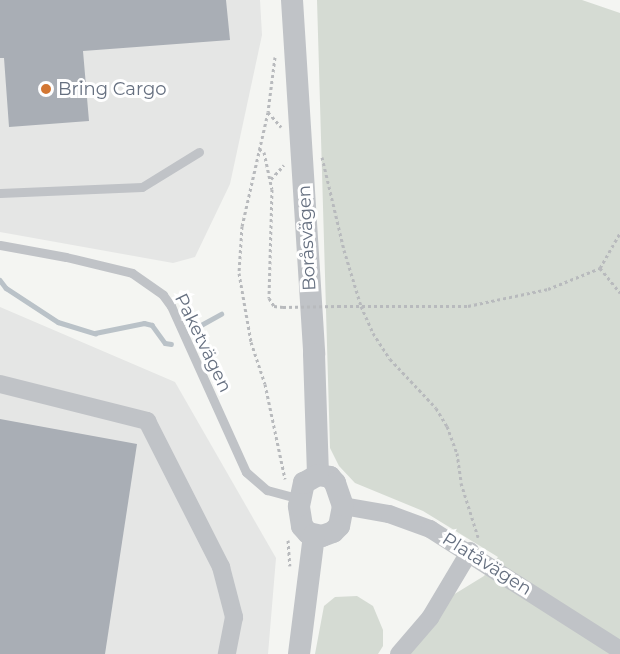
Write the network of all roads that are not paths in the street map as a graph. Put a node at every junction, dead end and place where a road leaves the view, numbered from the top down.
1 (292, 0) edge
2 (199, 152) dead end
3 (0, 193) edge
4 (0, 245) edge
5 (0, 384) edge
6 (318, 476) junction
7 (293, 497) junction
8 (343, 506) junction
9 (314, 535) junction
10 (477, 556) junction
11 (620, 650) edge
12 (227, 654) edge
13 (299, 654) edge
14 (399, 654) edge

1 - 6 street, Boråsvägen
2 - 3 lane
4 - 7 lane, Paketvägen
5 - 12 street
6 - 7 street
6 - 8 street
7 - 9 street
8 - 9 street
8 - 10 street, Platåvägen
9 - 13 street
10 - 11 street, Platåvägen
10 - 14 street

